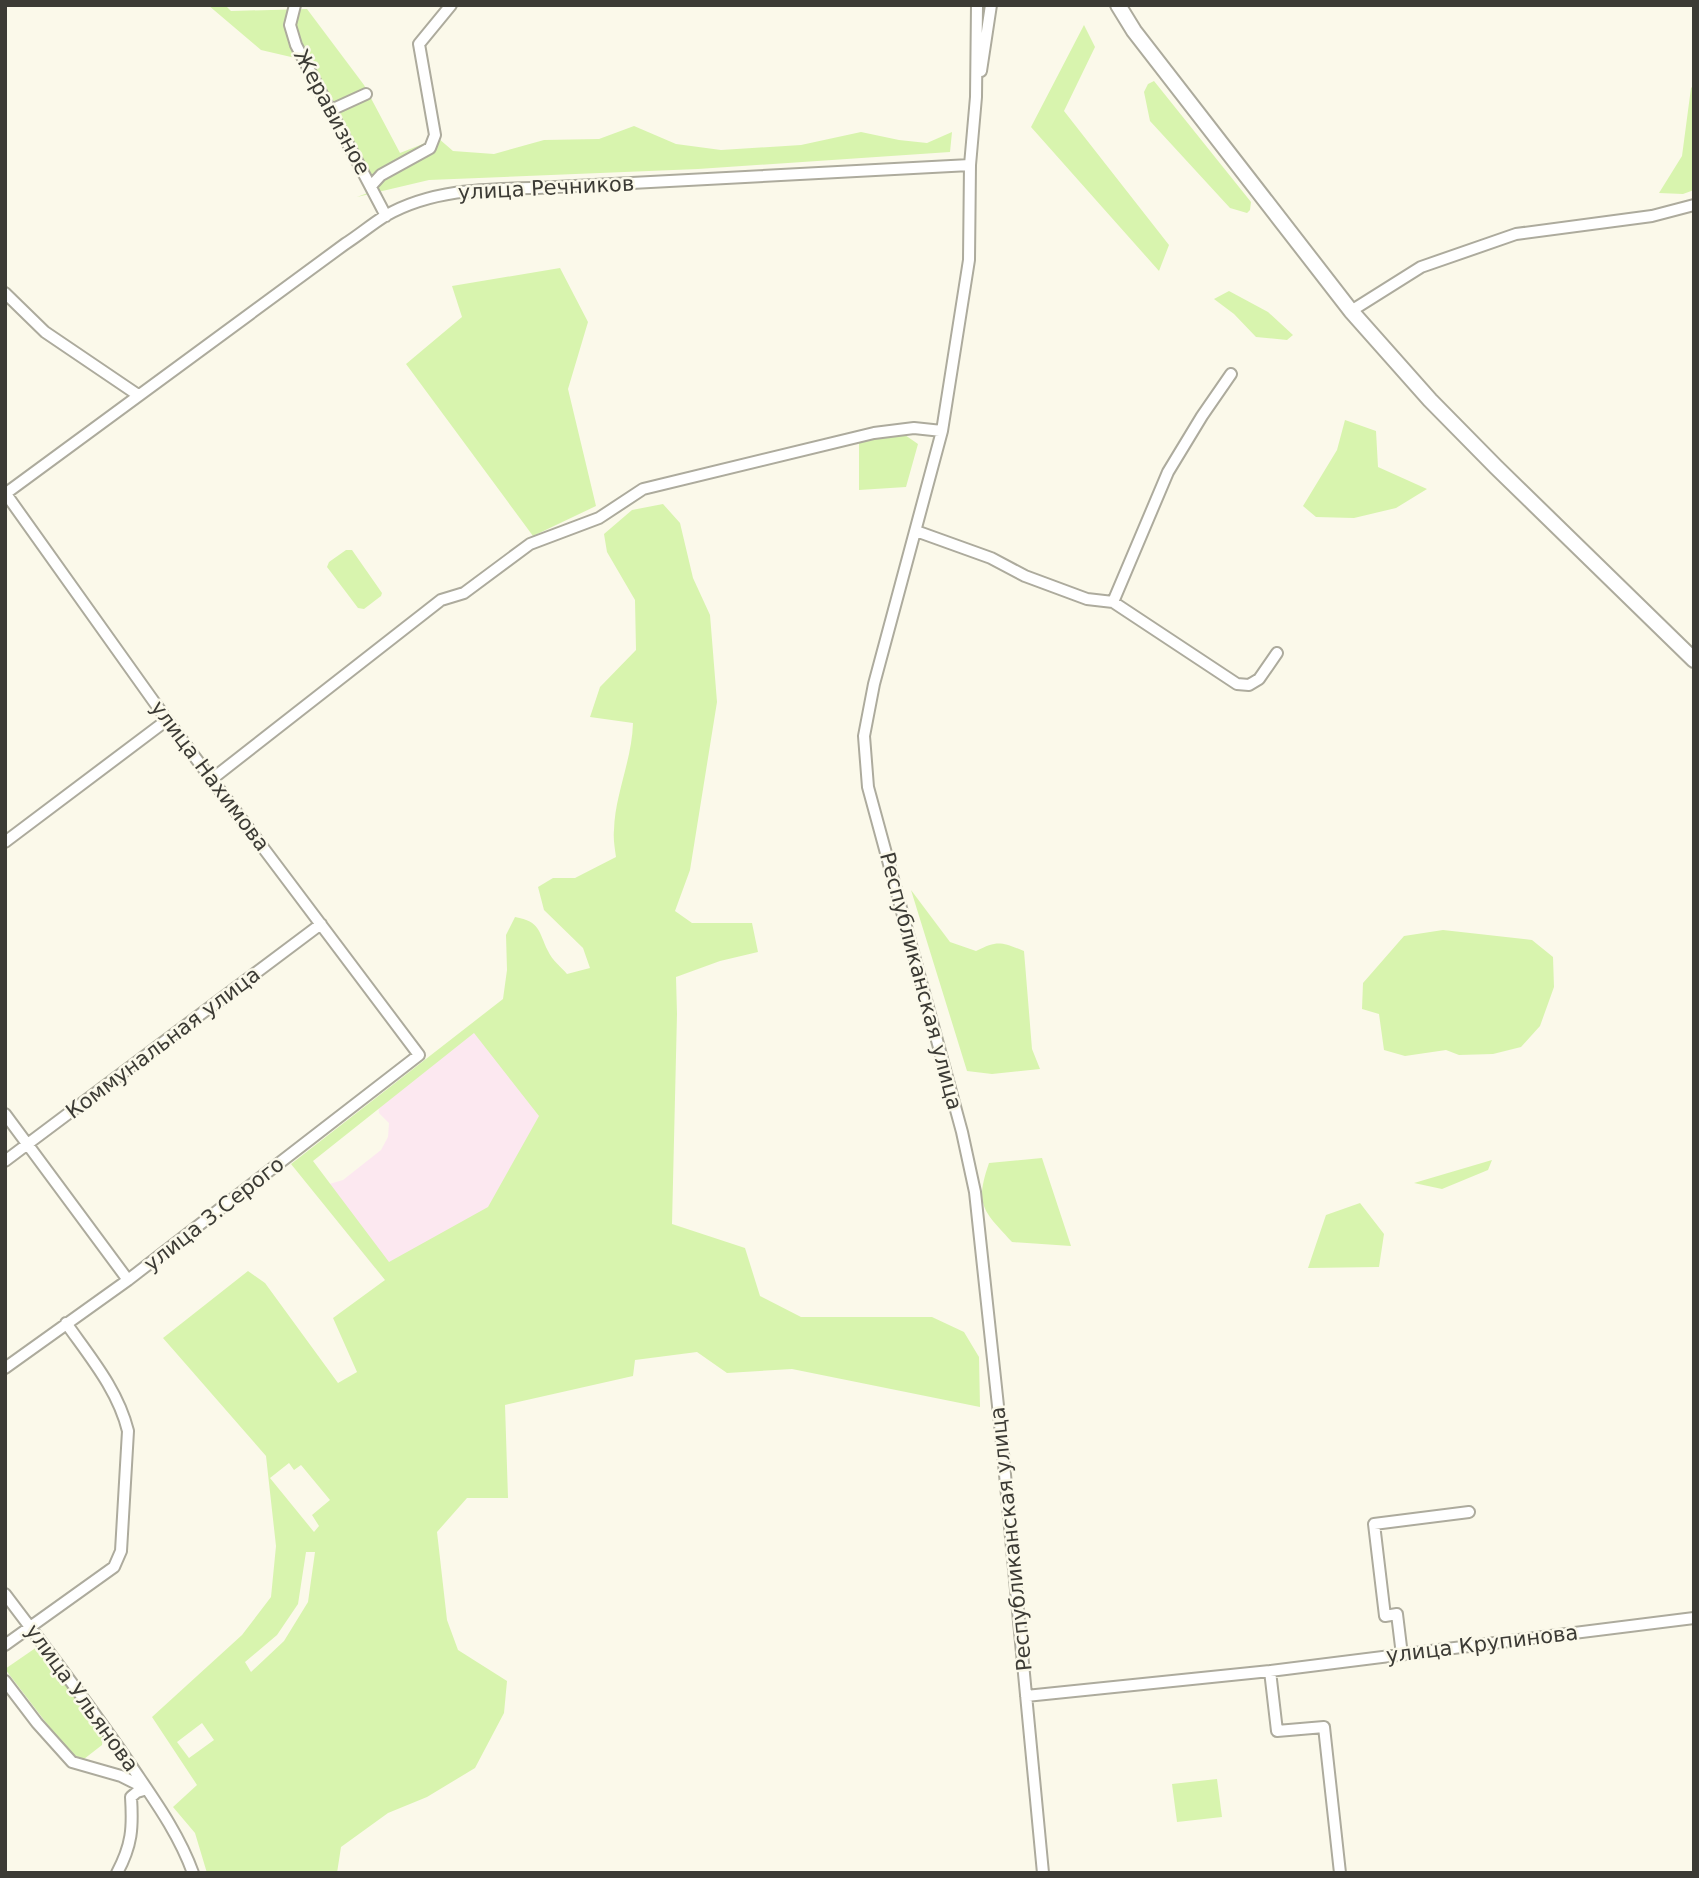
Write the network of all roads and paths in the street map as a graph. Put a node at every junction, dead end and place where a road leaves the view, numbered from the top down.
1 (295, 5) edge
2 (451, 5) edge
3 (977, 5) edge
4 (991, 5) edge
5 (1109, 5) edge
6 (1118, 5) edge
7 (1135, 31) junction
8 (366, 94) dead end
9 (976, 97) junction
10 (331, 110) junction
11 (970, 165) junction
12 (371, 186) junction
13 (1694, 205) edge
14 (386, 216) junction
15 (5, 292) edge
16 (1351, 311) junction
17 (1231, 374) dead end
18 (138, 395) junction
19 (942, 431) junction
20 (6, 494) edge
21 (916, 531) junction
22 (1112, 602) junction
23 (1276, 653) dead end
24 (1694, 660) edge
25 (167, 720) junction
26 (212, 779) junction
27 (5, 842) edge
28 (321, 924) junction
29 (419, 1055) joint
30 (5, 1114) edge
31 (28, 1145) junction
32 (5, 1161) edge
33 (128, 1280) junction
34 (66, 1323) junction
35 (5, 1368) edge
36 (1469, 1512) dead end
37 (5, 1594) edge
38 (1694, 1618) edge
39 (30, 1627) junction
40 (5, 1645) edge
41 (1402, 1655) junction
42 (1270, 1671) junction
43 (5, 1681) edge
44 (1026, 1696) junction
45 (147, 1789) junction
46 (117, 1873) edge
47 (193, 1873) edge
48 (1043, 1873) edge
49 (1340, 1873) edge

1 - 10 street, Жеравизное
2 - 12 street
3 - 9 street
4 - 9 street
5 - 7 main road
6 - 7 main road
7 - 16 main road
8 - 10 street
9 - 11 street, Республиканская улица
10 - 12 street, Жеравизное
11 - 14 street, улица Речников
11 - 19 street, Республиканская улица
12 - 14 street, Жеравизное
13 - 16 street
14 - 18 street, улица Речников
15 - 18 street
16 - 24 main road
17 - 22 street
18 - 20 street, улица Речников
19 - 21 street, Республиканская улица
19 - 26 street
20 - 25 street, улица Нахимова
21 - 22 street
21 - 44 street, Республиканская улица
22 - 23 street
25 - 26 street, улица Нахимова
25 - 27 street
26 - 28 street, улица Нахимова
28 - 29 street, улица Нахимова
28 - 31 street, Коммунальная улица
29 - 33 street, улица З.Серого
30 - 31 street
31 - 32 street, Коммунальная улица
31 - 33 street
33 - 34 street, улица З.Серого
34 - 35 street, улица З.Серого
34 - 39 street
36 - 41 street
37 - 39 street, улица Ульянова
38 - 41 street, улица Крупинова
39 - 40 street
39 - 45 street, улица Ульянова
41 - 42 street, улица Крупинова
42 - 44 street, улица Крупинова
42 - 49 street
43 - 45 street, улица Ульянова
44 - 48 street, Республиканская улица
45 - 46 street
45 - 47 street

